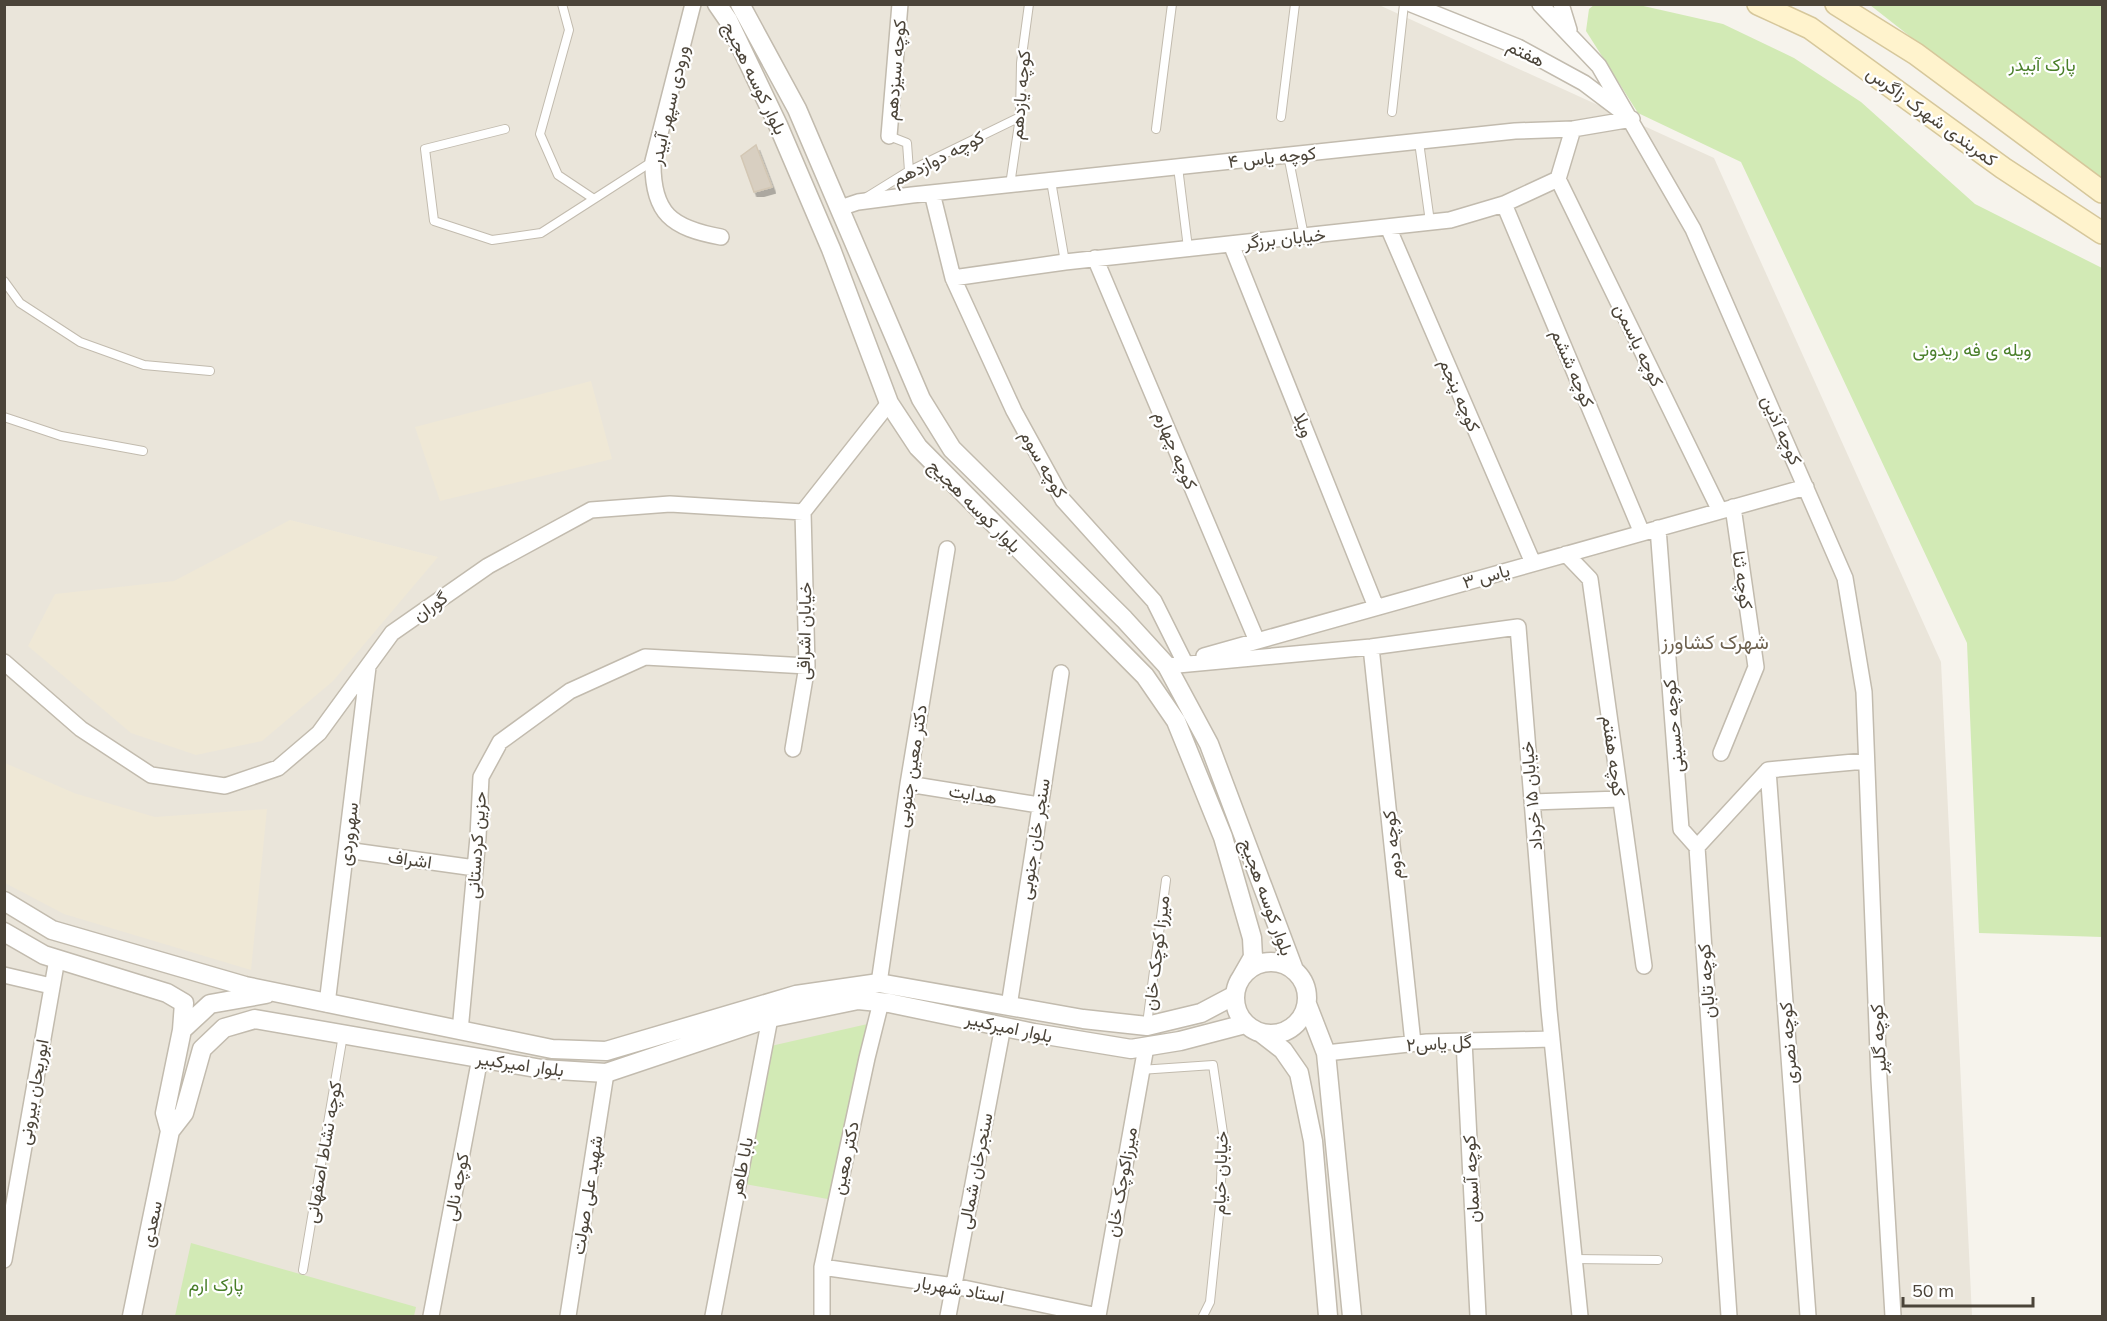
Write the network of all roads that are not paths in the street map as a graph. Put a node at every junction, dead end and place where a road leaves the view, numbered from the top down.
1 (562, 4) edge
2 (693, 4) edge
3 (717, 4) edge
4 (740, 4) edge
5 (900, 4) edge
6 (1029, 4) edge
7 (1172, 4) edge
8 (1295, 4) edge
9 (1404, 4) edge
10 (1411, 4) edge
11 (1540, 4) edge
12 (1561, 4) edge
13 (1758, 4) edge
14 (1836, 4) edge
15 (1572, 35) junction
16 (1392, 112) dead end
17 (1020, 117) junction
18 (1281, 117) dead end
19 (1632, 119) junction
20 (505, 129) dead end
21 (1156, 129) dead end
22 (1573, 129) junction
23 (890, 136) joint
24 (1419, 142) junction
25 (1288, 155) junction
26 (653, 161) junction
27 (1178, 167) junction
28 (909, 171) junction
29 (1558, 179) junction
30 (1051, 181) junction
31 (1010, 185) junction
32 (2103, 192) edge
33 (932, 193) junction
34 (594, 199) junction
35 (858, 202) junction
36 (1504, 204) junction
37 (840, 208) junction
38 (1430, 222) junction
39 (1388, 227) junction
40 (2103, 233) edge
41 (1304, 236) junction
42 (721, 237) dead end
43 (1231, 244) junction
44 (1188, 248) junction
45 (1095, 258) junction
46 (1065, 262) junction
47 (953, 278) junction
48 (4, 280) edge
49 (210, 371) dead end
50 (916, 389) junction
51 (889, 402) junction
52 (4, 417) edge
53 (142, 451) dead end
54 (1806, 487) junction
55 (1726, 509) junction
56 (803, 512) junction
57 (1658, 528) junction
58 (1642, 533) junction
59 (947, 549) dead end
60 (1566, 554) junction
61 (1533, 563) junction
62 (1376, 607) junction
63 (1257, 641) junction
64 (1371, 646) junction
65 (4, 662) edge
66 (1175, 664) junction
67 (368, 665) junction
68 (807, 666) junction
69 (1060, 673) dead end
70 (1145, 676) junction
71 (793, 749) dead end
72 (1721, 753) dead end
73 (1865, 761) junction
74 (1768, 770) junction
75 (908, 784) junction
76 (1620, 800) junction
77 (1532, 802) junction
78 (1039, 805) junction
79 (1697, 847) junction
80 (346, 850) junction
81 (475, 868) junction
82 (1166, 880) dead end
83 (4, 901) edge
84 (4, 932) edge
85 (57, 959) junction
86 (1644, 966) dead end
87 (1294, 970) junction
88 (4, 975) edge
89 (879, 983) junction
90 (51, 986) junction
91 (1238, 987) junction
92 (273, 992) junction
93 (882, 1002) junction
94 (327, 1004) junction
95 (1307, 1004) junction
96 (1009, 1006) junction
97 (770, 1018) junction
98 (1003, 1026) junction
99 (1147, 1026) junction
100 (1253, 1028) junction
101 (182, 1030) junction
102 (460, 1031) junction
103 (343, 1035) junction
104 (1552, 1039) junction
105 (1464, 1041) junction
106 (1413, 1043) junction
107 (1146, 1047) junction
108 (606, 1051) junction
109 (1326, 1053) junction
110 (480, 1058) junction
111 (1140, 1070) junction
112 (606, 1073) junction
113 (170, 1131) junction
114 (1574, 1259) junction
115 (4, 1260) edge
116 (1658, 1260) dead end
117 (822, 1267) junction
118 (303, 1269) dead end
119 (954, 1286) junction
120 (1098, 1316) edge
121 (132, 1317) edge
122 (432, 1317) edge
123 (568, 1317) edge
124 (713, 1317) edge
125 (822, 1317) edge
126 (948, 1317) edge
127 (1203, 1317) edge
128 (1328, 1317) edge
129 (1352, 1317) edge
130 (1478, 1317) edge
131 (1580, 1317) edge
132 (1729, 1317) edge
133 (1808, 1317) edge
134 (1893, 1317) edge

1 - 34 lane
2 - 26 street, ورودی سپهر آبیدر
3 - 51 street, بلوار کوسه هجیج
4 - 37 street, بلوار کوسه هجیج
5 - 23 street, کوچه سیزدهم
6 - 17 lane, کوچه یازدهم
7 - 21 lane
8 - 18 lane
9 - 16 lane
10 - 19 street, هفتم
11 - 15 street, کوچه آذین
12 - 15 street
13 - 40 main road, کمربندی شهرک زاگرس
14 - 32 main road
15 - 19 street, کوچه آذین
17 - 28 lane, کوچه دوازدهم
17 - 31 lane, کوچه یازدهم
19 - 22 street, کوچه یاس ۴
19 - 54 street, کوچه آذین
20 - 34 lane
22 - 24 street, کوچه یاس ۴
22 - 29 street
23 - 28 lane
24 - 25 street, کوچه یاس ۴
24 - 38 lane
25 - 27 street, کوچه یاس ۴
25 - 41 lane
26 - 34 lane
26 - 42 street, ورودی سپهر آبیدر
27 - 30 street, کوچه یاس ۴
27 - 44 lane
28 - 35 lane, کوچه دوازدهم
29 - 36 street, خیابان برزگر
29 - 55 street, کوچه یاسمن
30 - 31 street, کوچه یاس ۴
30 - 46 lane
31 - 33 street, کوچه یاس ۴
33 - 35 street, کوچه یاس ۴
33 - 47 street, کوچه سوم
35 - 37 street, کوچه یاس ۴
36 - 38 street, خیابان برزگر
36 - 58 street, کوچه ششم
37 - 50 street, بلوار کوسه هجیج
38 - 39 street, خیابان برزگر
39 - 41 street, خیابان برزگر
39 - 61 street, کوچه پنجم
41 - 43 street, خیابان برزگر
43 - 44 street, خیابان برزگر
43 - 62 street, ویلا
44 - 45 street, خیابان برزگر
45 - 46 street, خیابان برزگر
45 - 63 street, کوچه چهارم
46 - 47 street, خیابان برزگر
47 - 66 street, کوچه سوم
48 - 49 lane
50 - 51 street
50 - 66 street, بلوار کوسه هجیج
51 - 56 street
51 - 70 street, بلوار کوسه هجیج
52 - 53 lane
54 - 55 street, یاس ۳
54 - 73 street, کوچه آذین
55 - 57 street, یاس ۳
55 - 72 street, کوچه ثنا
56 - 67 street, گوران
56 - 68 street, خیابان اشراقی
57 - 58 street, یاس ۳
57 - 79 street, کوچه حسینی
58 - 60 street, یاس ۳
59 - 75 street, دکتر معین جنوبی
60 - 61 street, یاس ۳
60 - 76 street, کوچه هفتم
61 - 62 street, یاس ۳
62 - 63 street, یاس ۳
63 - 66 street, یاس ۳
64 - 66 street, خیابان ۱۵ خرداد
64 - 77 street, خیابان ۱۵ خرداد
64 - 106 street, کوچه دوم
65 - 67 street, گوران
66 - 70 street
66 - 87 street, بلوار کوسه هجیج
67 - 80 street, سهروردی
68 - 71 street, خیابان اشراقی
68 - 81 street, حزین کردستانی
69 - 78 street, سنجر خان جنوبی
70 - 91 street, بلوار کوسه هجیج
73 - 74 street
73 - 134 street, کوچه گلپر
74 - 79 street
74 - 133 street, کوچه نصری
75 - 78 street, هدایت
75 - 89 street, دکتر معین جنوبی
76 - 77 street
76 - 86 street, کوچه هفتم
77 - 104 street, خیابان ۱۵ خرداد
78 - 96 street, سنجر خان جنوبی
79 - 132 street, کوچه تابان
80 - 81 street, اشراف
80 - 94 street, سهروردی
81 - 102 street, حزین کردستانی
82 - 99 lane, میرزا کوچک خان
83 - 92 street, بلوار امیرکبیر
84 - 85 street
85 - 90 street, ابوریحان بیرونی
85 - 101 street
87 - 91 street
87 - 95 street
88 - 90 street
89 - 96 street, بلوار امیرکبیر
89 - 108 street, بلوار امیرکبیر
90 - 115 street, ابوریحان بیرونی
91 - 99 street, بلوار امیرکبیر
91 - 100 street
92 - 94 street, بلوار امیرکبیر
92 - 101 street
93 - 97 street, بلوار امیرکبیر
93 - 98 street, بلوار امیرکبیر
93 - 117 street, دکتر معین
94 - 102 street, بلوار امیرکبیر
95 - 100 street
95 - 109 street
96 - 99 street, بلوار امیرکبیر
97 - 112 street, بلوار امیرکبیر
97 - 124 street, بابا طاهر
98 - 107 street, بلوار امیرکبیر
98 - 119 street, سنجرخان شمالی
100 - 107 street, بلوار امیرکبیر
100 - 128 street
101 - 113 street
102 - 108 street, بلوار امیرکبیر
103 - 110 street, بلوار امیرکبیر
103 - 113 street, بلوار امیرکبیر
103 - 118 lane, کوچه نشاط اصفهانی
104 - 105 street, گل یاس۲
104 - 114 street, خیابان ۱۵ خرداد
105 - 106 street, گل یاس۲
105 - 130 street, کوچه آسمان
106 - 109 street, گل یاس۲
107 - 111 street, میرزاکوچک خان
108 - 112 street
109 - 129 street
110 - 112 street, بلوار امیرکبیر
110 - 122 street, کوچه نالی
111 - 120 street, میرزاکوچک خان
111 - 127 lane, خیابان خیام
112 - 123 street, شهید علی صولت
113 - 121 street, سعدی
114 - 116 lane
114 - 131 street, خیابان ۱۵ خرداد
117 - 119 street, استاد شهریار
117 - 125 street, دکتر معین
119 - 120 street, استاد شهریار
119 - 126 street, سنجرخان شمالی

